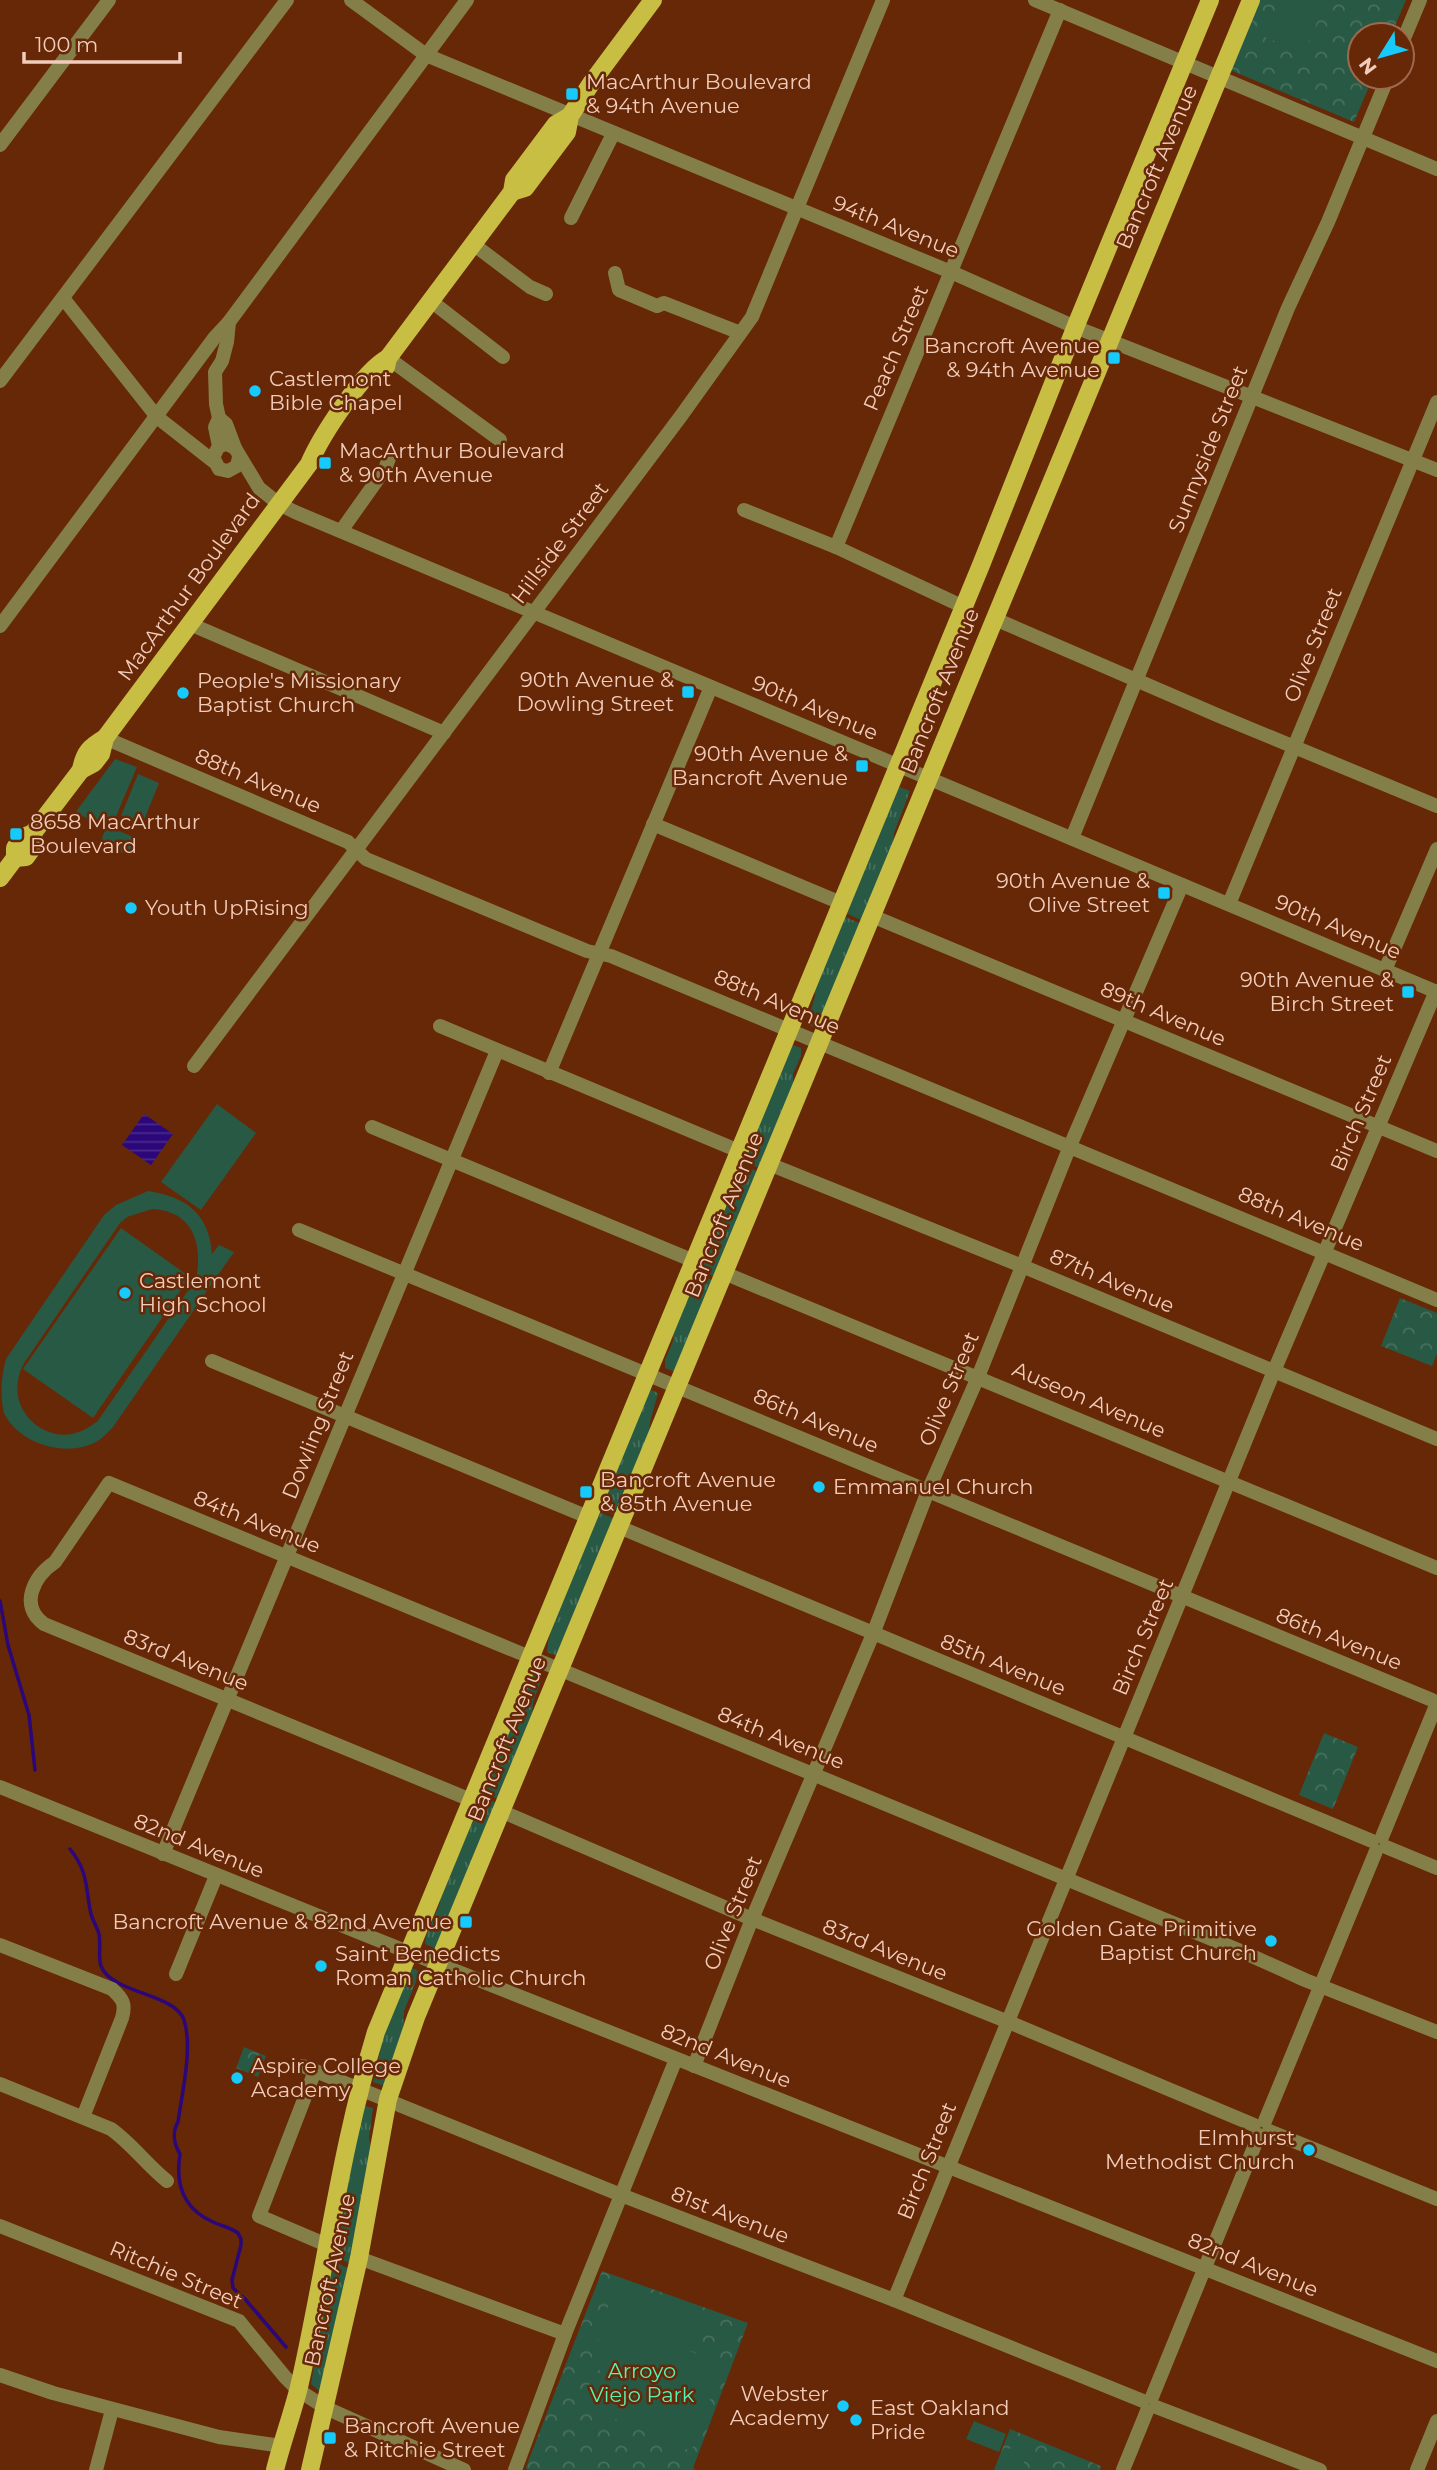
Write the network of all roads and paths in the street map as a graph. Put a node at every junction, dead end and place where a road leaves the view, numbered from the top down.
1 (109, 0) edge
2 (287, 0) edge
3 (351, 0) edge
4 (467, 0) edge
5 (653, 0) edge
6 (883, 0) edge
7 (1035, 0) edge
8 (1210, 0) edge
9 (1251, 0) edge
10 (1420, 0) edge
11 (1060, 10) junction
12 (1411, 21) edge
13 (426, 55) junction
14 (1184, 64) junction
15 (1219, 79) junction
16 (1382, 91) edge
17 (570, 116) junction
18 (613, 134) junction
19 (1363, 138) junction
20 (0, 145) edge
21 (1437, 169) edge
22 (796, 210) junction
23 (571, 218) dead end
24 (473, 244) junction
25 (951, 272) junction
26 (615, 273) dead end
27 (546, 294) dead end
28 (63, 298) junction
29 (431, 301) junction
30 (229, 322) junction
31 (1075, 327) junction
32 (738, 332) junction
33 (1110, 341) junction
34 (503, 357) dead end
35 (388, 358) junction
36 (197, 364) junction
37 (215, 372) junction
38 (0, 381) edge
39 (1252, 398) junction
40 (1437, 402) edge
41 (157, 417) junction
42 (219, 418) junction
43 (499, 440) dead end
44 (219, 446) junction
45 (237, 452) junction
46 (391, 453) dead end
47 (1412, 459) junction
48 (218, 466) junction
49 (1437, 470) edge
50 (259, 488) junction
51 (279, 504) junction
52 (744, 510) dead end
53 (341, 531) junction
54 (836, 547) junction
55 (964, 607) junction
56 (534, 613) junction
57 (995, 619) junction
58 (190, 624) junction
59 (0, 626) edge
60 (1138, 680) junction
61 (710, 687) junction
62 (444, 733) junction
63 (105, 738) junction
64 (1294, 745) junction
65 (898, 766) junction
66 (929, 779) junction
67 (1437, 806) edge
68 (653, 824) junction
69 (1072, 838) junction
70 (1437, 849) edge
71 (356, 850) junction
72 (0, 878) edge
73 (1182, 885) junction
74 (841, 903) junction
75 (1229, 904) junction
76 (872, 916) junction
77 (598, 953) junction
78 (1385, 970) junction
79 (1436, 991) edge
80 (1124, 1020) junction
81 (440, 1027) dead end
82 (790, 1030) junction
83 (820, 1042) junction
84 (496, 1051) junction
85 (194, 1066) dead end
86 (549, 1073) junction
87 (1376, 1126) junction
88 (372, 1127) dead end
89 (1070, 1146) junction
90 (739, 1151) junction
91 (1437, 1152) edge
92 (450, 1160) junction
93 (769, 1164) junction
94 (299, 1230) dead end
95 (1325, 1252) junction
96 (694, 1261) junction
97 (1022, 1266) junction
98 (724, 1273) junction
99 (404, 1274) junction
100 (1437, 1300) edge
101 (212, 1361) dead end
102 (1274, 1371) junction
103 (647, 1373) junction
104 (978, 1377) junction
105 (677, 1385) junction
106 (344, 1414) junction
107 (1437, 1440) edge
108 (109, 1483) joint
109 (1229, 1483) junction
110 (928, 1491) junction
111 (588, 1517) junction
112 (619, 1527) junction
113 (286, 1557) junction
114 (1437, 1568) edge
115 (1183, 1597) junction
116 (873, 1634) junction
117 (530, 1657) junction
118 (560, 1670) junction
119 (227, 1699) junction
120 (1435, 1703) edge
121 (1124, 1737) junction
122 (813, 1774) junction
123 (0, 1787) edge
124 (471, 1800) junction
125 (501, 1811) junction
126 (1379, 1844) junction
127 (163, 1854) junction
128 (1437, 1868) edge
129 (216, 1876) junction
130 (1064, 1879) junction
131 (752, 1919) junction
132 (0, 1945) edge
133 (408, 1952) junction
134 (438, 1963) junction
135 (176, 1974) dead end
136 (1320, 1986) junction
137 (1006, 2021) junction
138 (1437, 2032) edge
139 (676, 2059) junction
140 (694, 2066) junction
141 (0, 2084) edge
142 (359, 2087) junction
143 (388, 2099) junction
144 (83, 2117) junction
145 (1262, 2128) junction
146 (948, 2167) junction
147 (167, 2181) dead end
148 (621, 2195) junction
149 (1437, 2199) edge
150 (0, 2226) edge
151 (327, 2245) junction
152 (359, 2258) junction
153 (1204, 2268) junction
154 (894, 2300) junction
155 (565, 2334) junction
156 (1437, 2361) edge
157 (0, 2375) edge
158 (298, 2390) junction
159 (1149, 2404) junction
160 (326, 2408) junction
161 (112, 2410) junction
162 (1437, 2421) edge
163 (282, 2446) junction
164 (456, 2469) edge
165 (96, 2470) edge
166 (275, 2470) edge
167 (310, 2470) edge
168 (515, 2470) edge
169 (1123, 2470) edge
170 (1320, 2470) edge
171 (1418, 2470) edge

1 - 20 street
2 - 28 street
3 - 13 street, 94th Avenue
4 - 13 street
5 - 17 main road, MacArthur Boulevard
6 - 22 street, Hillside Street
7 - 11 street
8 - 14 main road, Bancroft Avenue
9 - 15 main road, Bancroft Avenue
10 - 12 street
11 - 14 street
11 - 25 street, Peach Street
13 - 17 street, 94th Avenue
13 - 30 street
14 - 15 street
14 - 31 main road, Bancroft Avenue
15 - 19 street
15 - 33 main road, Bancroft Avenue
16 - 19 street, Sunnyside Street
17 - 18 street, 94th Avenue
17 - 24 main road, MacArthur Boulevard
18 - 22 street, 94th Avenue
18 - 23 street
19 - 21 street
19 - 39 street, Sunnyside Street
22 - 25 street, 94th Avenue
22 - 32 street, Hillside Street
24 - 27 street
24 - 29 main road, MacArthur Boulevard
25 - 31 street, 94th Avenue
25 - 54 street, Peach Street
26 - 32 street
28 - 38 street
28 - 41 street, 90th Avenue
29 - 34 street
29 - 35 main road, MacArthur Boulevard
30 - 36 street
30 - 37 street
31 - 33 street, 94th Avenue
31 - 55 main road, Bancroft Avenue
32 - 56 street, Hillside Street
33 - 39 street, 94th Avenue
33 - 57 main road, Bancroft Avenue
35 - 43 street
35 - 51 main road, MacArthur Boulevard
36 - 37 street
36 - 41 street
37 - 42 street
39 - 47 street, 94th Avenue
39 - 60 street, Sunnyside Street
40 - 47 street, Olive Street
41 - 48 street, 90th Avenue
41 - 59 street
42 - 44 street
42 - 45 street, 90th Avenue
44 - 45 street
44 - 48 street
45 - 48 street
45 - 50 street, 90th Avenue
46 - 53 street
47 - 49 street, 94th Avenue
47 - 64 street, Olive Street
48 - 50 street, 90th Avenue
50 - 51 street, 90th Avenue
51 - 53 street, 90th Avenue
51 - 58 main road, MacArthur Boulevard
52 - 54 street
53 - 56 street, 90th Avenue
54 - 55 street
55 - 65 main road, Bancroft Avenue
56 - 61 street, 90th Avenue
56 - 62 street, Hillside Street
57 - 60 street
57 - 66 main road, Bancroft Avenue
58 - 62 street
58 - 63 main road, MacArthur Boulevard
60 - 64 street
60 - 69 street, Sunnyside Street
61 - 65 street, 90th Avenue
61 - 68 street
62 - 71 street, Hillside Street
63 - 71 street, 88th Avenue
63 - 72 main road, MacArthur Boulevard
64 - 67 street
64 - 75 street, Olive Street
65 - 66 street, 90th Avenue
65 - 74 main road, Bancroft Avenue
66 - 69 street, 90th Avenue
66 - 76 main road, Bancroft Avenue
68 - 74 street
68 - 77 street
69 - 73 street, 90th Avenue
70 - 78 street
71 - 77 street, 88th Avenue
71 - 85 street, Hillside Street
73 - 75 street, 90th Avenue
73 - 80 street, Olive Street
74 - 82 main road, Bancroft Avenue
75 - 78 street, 90th Avenue
76 - 80 street, 89th Avenue
76 - 83 main road, Bancroft Avenue
77 - 82 street, 88th Avenue
77 - 86 street
78 - 79 street, 90th Avenue
79 - 87 street, Birch Street
80 - 87 street, 89th Avenue
80 - 89 street, Olive Street
81 - 84 street
82 - 83 street, 88th Avenue
82 - 90 main road, Bancroft Avenue
83 - 89 street, 88th Avenue
83 - 93 main road, Bancroft Avenue
84 - 86 street
84 - 92 street, Dowling Street
86 - 90 street
87 - 91 street, 89th Avenue
87 - 95 street, Birch Street
88 - 92 street
89 - 95 street, 88th Avenue
89 - 97 street, Olive Street
90 - 96 main road, Bancroft Avenue
92 - 96 street
92 - 99 street, Dowling Street
93 - 97 street, 87th Avenue
93 - 98 main road, Bancroft Avenue
94 - 99 street, 86th Avenue
95 - 100 street, 88th Avenue
95 - 102 street, Birch Street
96 - 103 main road, Bancroft Avenue
97 - 102 street, 87th Avenue
97 - 104 street, Olive Street
98 - 104 street, Auseon Avenue
98 - 105 main road, Bancroft Avenue
99 - 103 street, 86th Avenue
99 - 106 street, Dowling Street
101 - 106 street
102 - 107 street, 87th Avenue
102 - 109 street, Birch Street
103 - 105 street, 86th Avenue
103 - 111 main road, Bancroft Avenue
104 - 109 street, Auseon Avenue
104 - 110 street, Olive Street
105 - 110 street, 86th Avenue
105 - 112 main road, Bancroft Avenue
106 - 111 street
106 - 113 street, Dowling Street
108 - 113 street, 84th Avenue
108 - 119 street, 83rd Avenue
109 - 114 street, Auseon Avenue
109 - 115 street, Birch Street
110 - 115 street, 86th Avenue
110 - 116 street, Olive Street
111 - 117 main road, Bancroft Avenue
112 - 116 street, 85th Avenue
112 - 118 main road, Bancroft Avenue
113 - 117 street, 84th Avenue
113 - 119 street, Dowling Street
115 - 120 street, 86th Avenue
115 - 121 street, Birch Street
116 - 121 street, 85th Avenue
116 - 122 street, Olive Street
117 - 118 street, 84th Avenue
117 - 124 main road, Bancroft Avenue
118 - 122 street, 84th Avenue
118 - 125 main road, Bancroft Avenue
119 - 124 street, 83rd Avenue
119 - 127 street, Dowling Street
120 - 126 street
121 - 126 street, 85th Avenue
121 - 130 street, Birch Street
122 - 130 street, 84th Avenue
122 - 131 street, Olive Street
123 - 127 street, 82nd Avenue
124 - 133 main road, Bancroft Avenue
125 - 131 street, 83rd Avenue
125 - 134 main road, Bancroft Avenue
126 - 128 street, 85th Avenue
126 - 136 street
127 - 129 street, 82nd Avenue
129 - 133 street, 82nd Avenue
129 - 135 street
130 - 136 street, 84th Avenue
130 - 137 street, Birch Street
131 - 137 street, 83rd Avenue
131 - 140 street, Olive Street
132 - 144 street
133 - 134 street, 82nd Avenue
133 - 142 main road, Bancroft Avenue
134 - 139 street, 82nd Avenue
134 - 143 main road, Bancroft Avenue
136 - 138 street, 84th Avenue
136 - 145 street
137 - 145 street, 83rd Avenue
137 - 146 street, Birch Street
139 - 140 street, 82nd Avenue
139 - 148 street
140 - 146 street, 82nd Avenue
141 - 144 street
142 - 143 street, 81st Avenue
142 - 151 main road, Bancroft Avenue
142 - 151 street, 81st Avenue
143 - 148 street, 81st Avenue
143 - 152 main road, Bancroft Avenue
144 - 147 street
145 - 149 street, 83rd Avenue
145 - 153 street
146 - 153 street, 82nd Avenue
146 - 154 street, Birch Street
148 - 154 street, 81st Avenue
148 - 155 street
150 - 158 street, Ritchie Street
151 - 158 main road, Bancroft Avenue
152 - 155 street
152 - 160 main road, Bancroft Avenue
153 - 156 street, 82nd Avenue
153 - 159 street
154 - 159 street, 81st Avenue
155 - 168 street
157 - 161 street
158 - 160 street, Ritchie Street
158 - 163 main road, Bancroft Avenue
159 - 169 street
159 - 170 street, 81st Avenue
160 - 164 street, Ritchie Street
160 - 167 main road, Bancroft Avenue
161 - 163 street
161 - 165 street
162 - 171 street
163 - 166 main road, Bancroft Avenue

